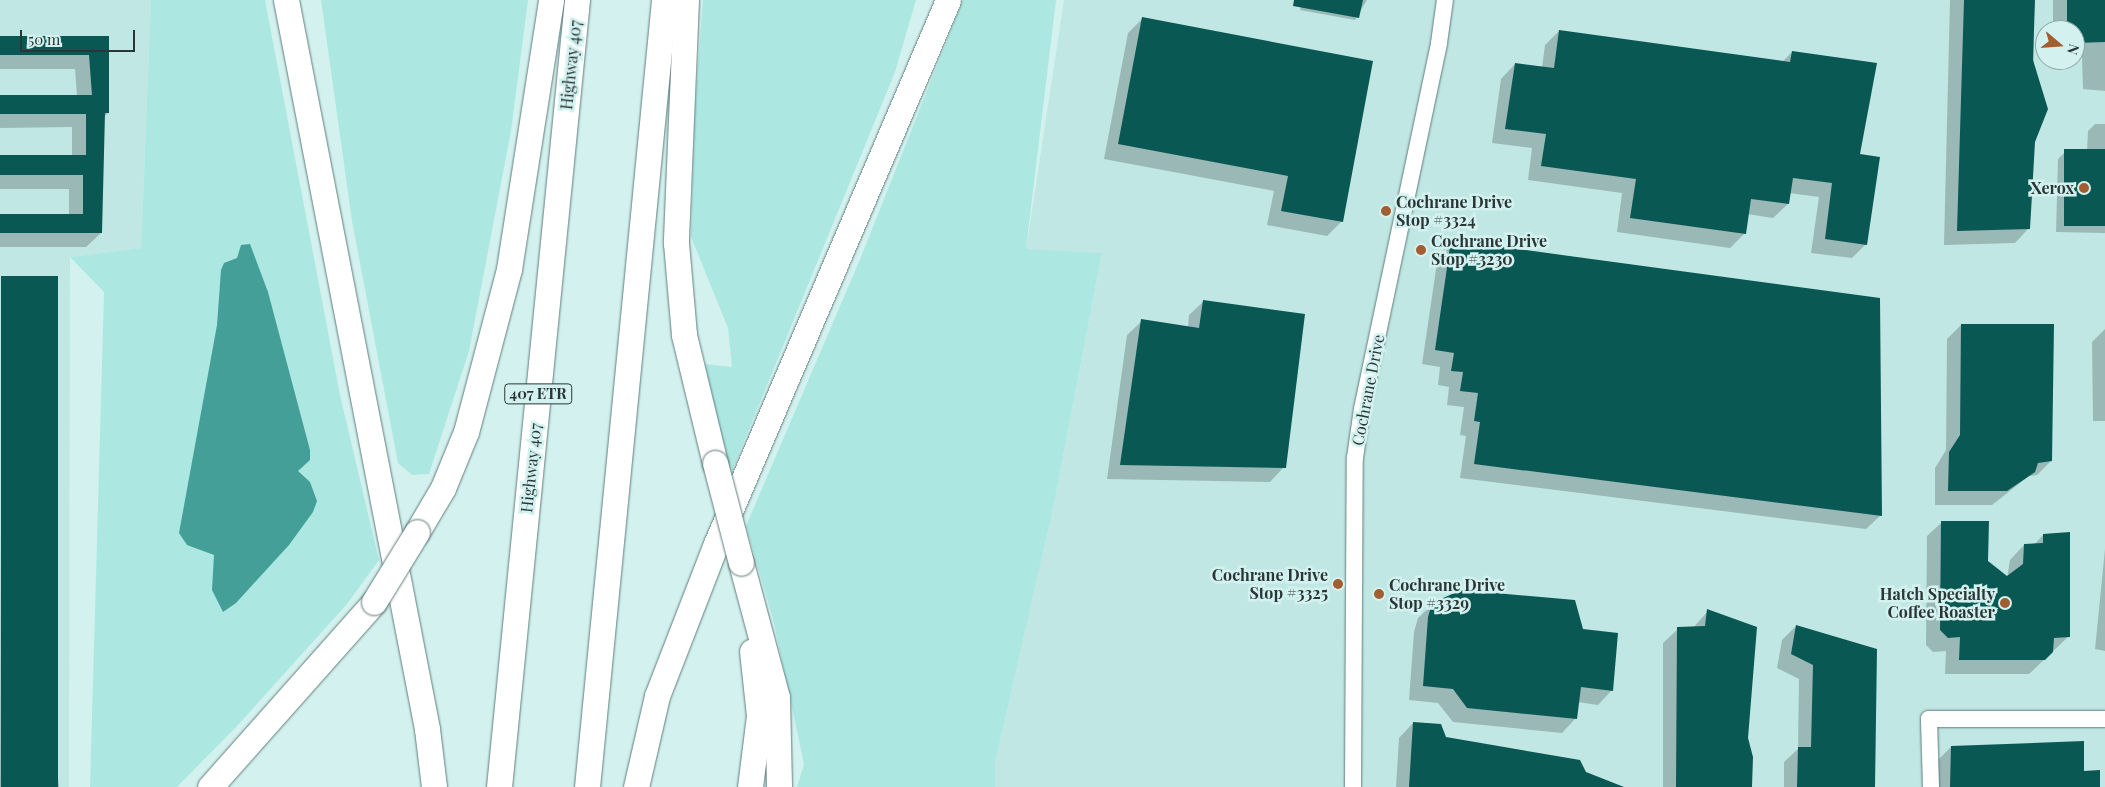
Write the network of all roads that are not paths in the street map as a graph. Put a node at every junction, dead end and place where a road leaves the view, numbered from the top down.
1 (286, 0) edge
2 (300, 0) edge
3 (551, 0) edge
4 (577, 0) edge
5 (664, 0) edge
6 (686, 0) edge
7 (930, 0) edge
8 (948, 0) edge
9 (1445, 0) edge
10 (310, 121) junction
11 (896, 126) junction
12 (741, 563) junction
13 (2105, 719) edge
14 (210, 787) edge
15 (434, 787) edge
16 (499, 787) edge
17 (587, 787) edge
18 (636, 787) edge
19 (750, 787) edge
20 (779, 787) edge
21 (1352, 787) edge
22 (1931, 787) edge

1 - 10 highway
2 - 10 highway
3 - 14 highway, bridge
4 - 16 highway, Highway 407 / 407 ETR
5 - 17 highway
6 - 12 highway, bridge
7 - 11 highway
8 - 11 highway
9 - 21 street, Cochrane Drive
10 - 15 highway
11 - 18 highway
12 - 19 highway
12 - 20 highway
13 - 22 street

